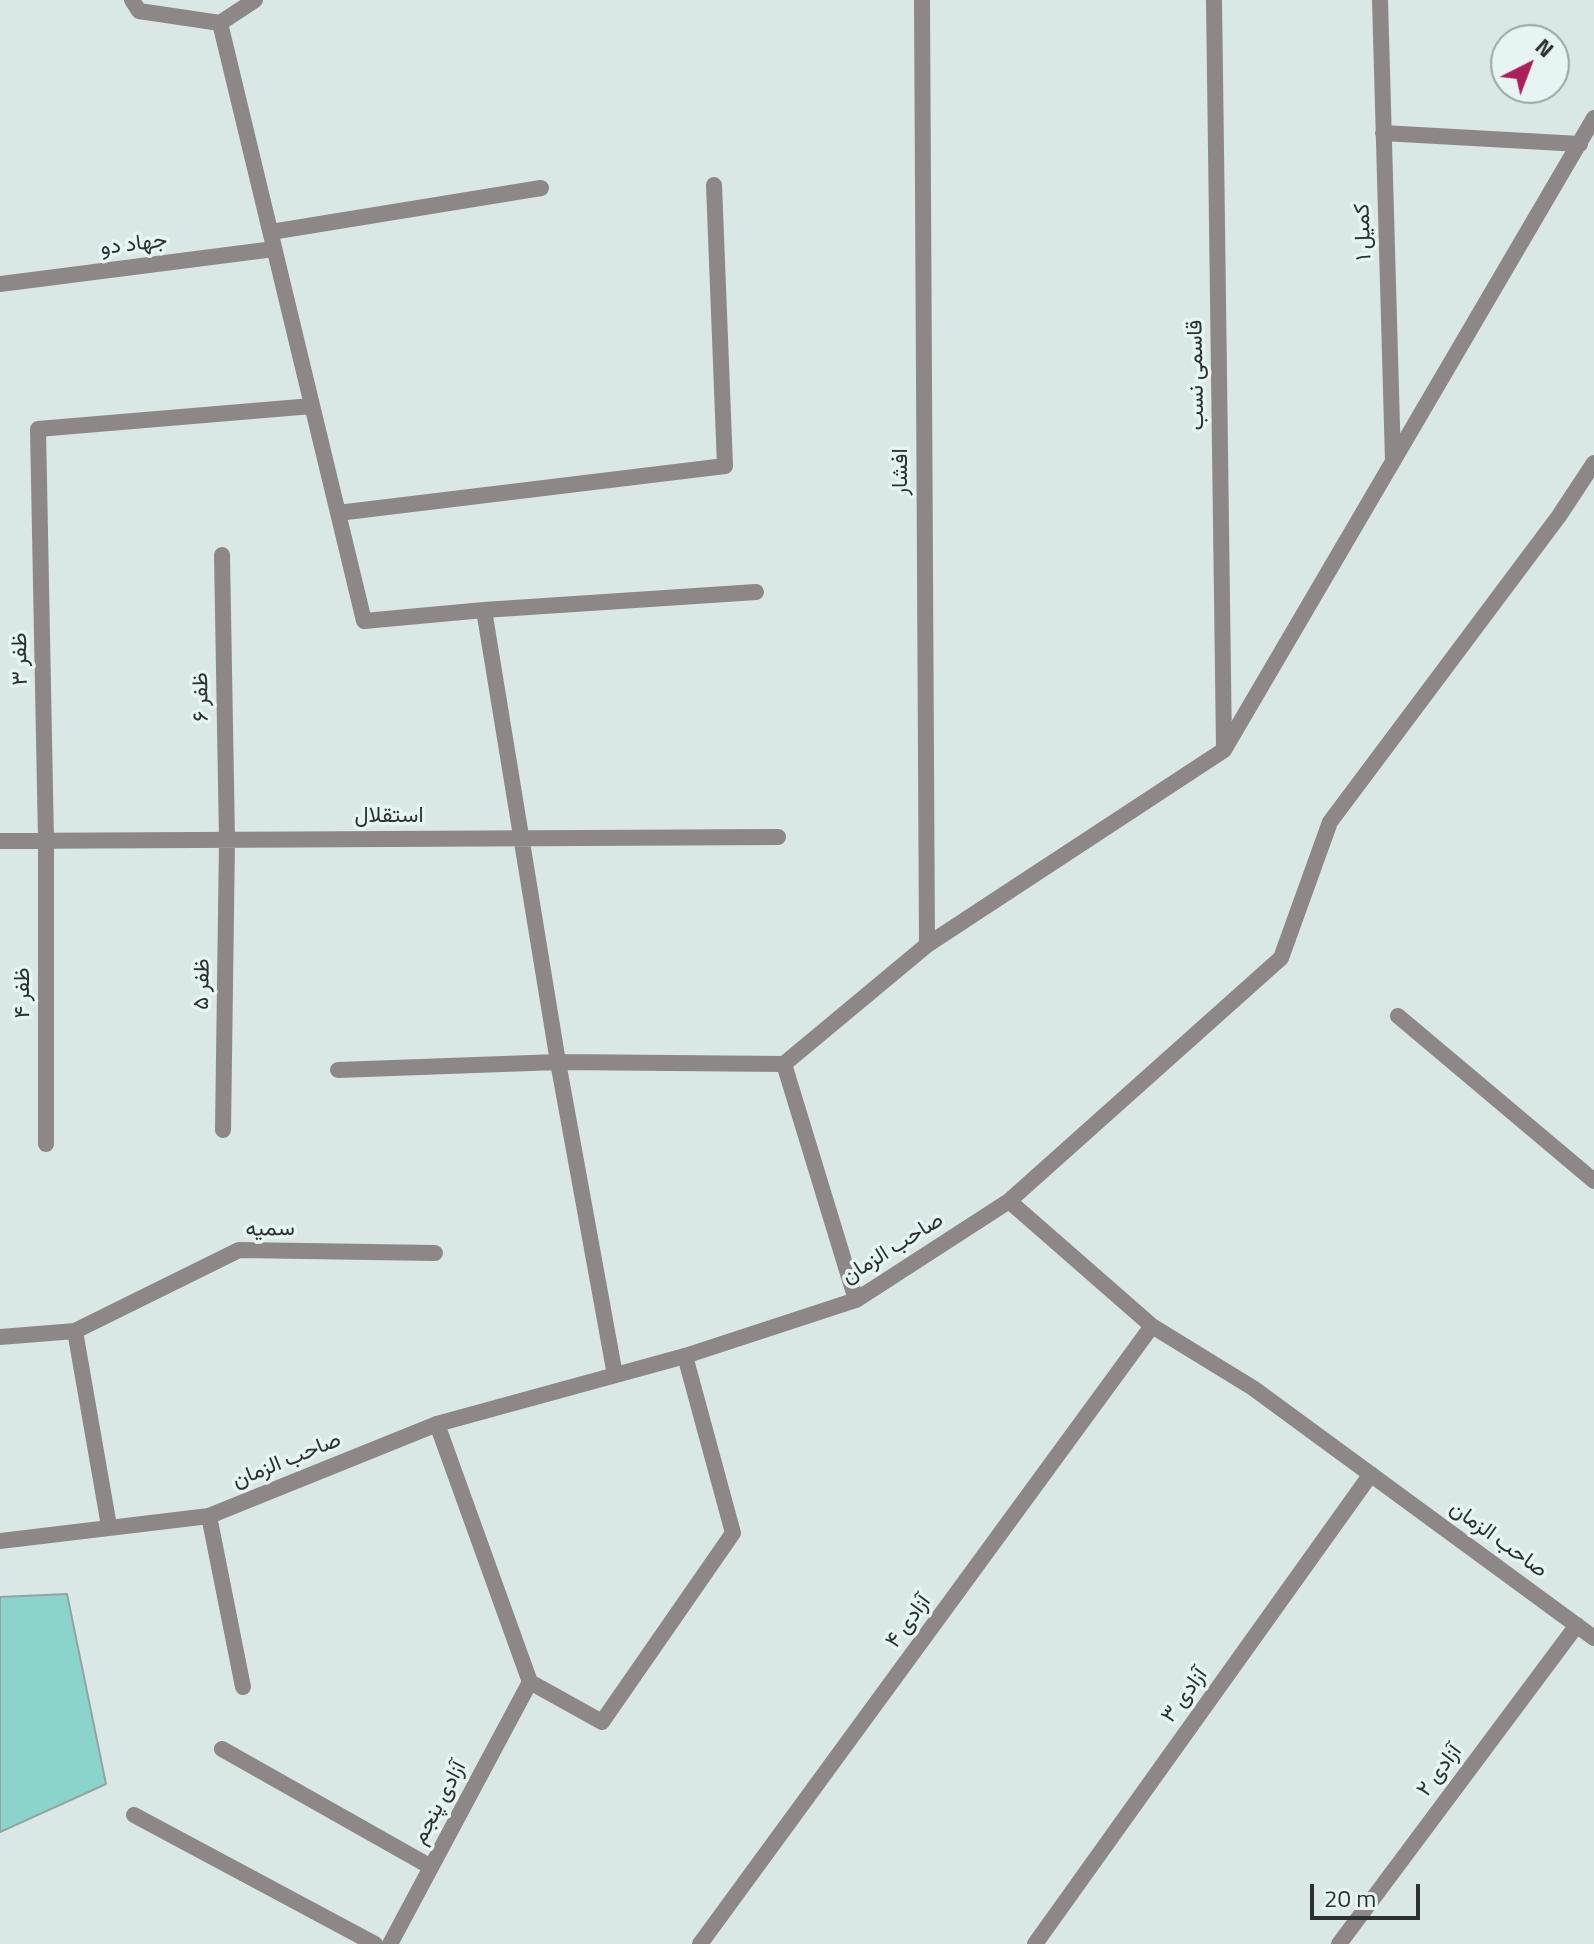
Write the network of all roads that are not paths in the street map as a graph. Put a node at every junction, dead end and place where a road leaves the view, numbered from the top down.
1 (132, 0) edge
2 (255, 0) edge
3 (922, 0) edge
4 (1214, 0) edge
5 (1380, 0) edge
6 (220, 23) junction
7 (1594, 118) edge
8 (1383, 133) junction
9 (1580, 144) junction
10 (714, 185) dead end
11 (541, 188) dead end
12 (272, 240) junction
13 (0, 284) edge
14 (312, 406) junction
15 (1393, 463) junction
16 (1594, 463) edge
17 (338, 513) junction
18 (222, 555) dead end
19 (756, 592) dead end
20 (484, 610) junction
21 (1224, 750) junction
22 (778, 837) dead end
23 (521, 838) junction
24 (227, 840) junction
25 (0, 841) edge
26 (46, 841) junction
27 (927, 945) junction
28 (1398, 1016) dead end
29 (558, 1062) junction
30 (784, 1064) junction
31 (338, 1070) dead end
32 (223, 1130) dead end
33 (46, 1144) dead end
34 (1594, 1181) edge
35 (1009, 1201) junction
36 (435, 1253) dead end
37 (856, 1300) junction
38 (1152, 1326) junction
39 (75, 1331) junction
40 (0, 1337) edge
41 (685, 1356) junction
42 (615, 1375) junction
43 (437, 1424) junction
44 (1371, 1474) junction
45 (209, 1516) junction
46 (109, 1526) junction
47 (0, 1541) edge
48 (1577, 1625) junction
49 (1594, 1638) edge
50 (530, 1682) junction
51 (243, 1687) dead end
52 (222, 1749) dead end
53 (134, 1815) dead end
54 (431, 1867) junction
55 (375, 1944) edge
56 (390, 1944) edge
57 (700, 1944) edge
58 (1035, 1944) edge
59 (1339, 1944) edge

1 - 6 street
2 - 6 street
3 - 27 street, افشار
4 - 21 street, قاسمی نسب
5 - 8 street, کمیل ۱
6 - 12 street
7 - 9 street
8 - 9 street
8 - 15 street, کمیل ۱
9 - 15 street
10 - 17 street
11 - 12 street, جهاد دو
12 - 13 street, جهاد دو
12 - 14 street
14 - 17 street
14 - 26 street, ظفر ۳
15 - 21 street
16 - 35 street
17 - 20 street
18 - 24 street, ظفر ۶
19 - 20 street
20 - 23 street
21 - 27 street
22 - 23 street, استقلال
23 - 24 street, استقلال
23 - 29 street
24 - 26 street, استقلال
24 - 32 street, ظفر ۵
25 - 26 street, استقلال
26 - 33 street, ظفر ۴
27 - 30 street
28 - 34 street
29 - 30 street
29 - 31 street
29 - 42 street
30 - 37 street
35 - 37 street, صاحب الزمان
35 - 38 street, صاحب الزمان
36 - 39 street, سمیه
37 - 41 street, صاحب الزمان
38 - 44 street, صاحب الزمان
38 - 57 street, آزادی ۴
39 - 40 street, سمیه
39 - 46 street
41 - 42 street, صاحب الزمان
41 - 50 street
42 - 43 street, صاحب الزمان
43 - 45 street, صاحب الزمان
43 - 50 street
44 - 48 street, صاحب الزمان
44 - 58 street, آزادی ۳
45 - 46 street, صاحب الزمان
45 - 51 street
46 - 47 street, صاحب الزمان
48 - 49 street, صاحب الزمان
48 - 59 street, آزادی ۲
50 - 54 street, آزادی پنجم
52 - 54 street
53 - 55 street
54 - 56 street, آزادی پنجم

